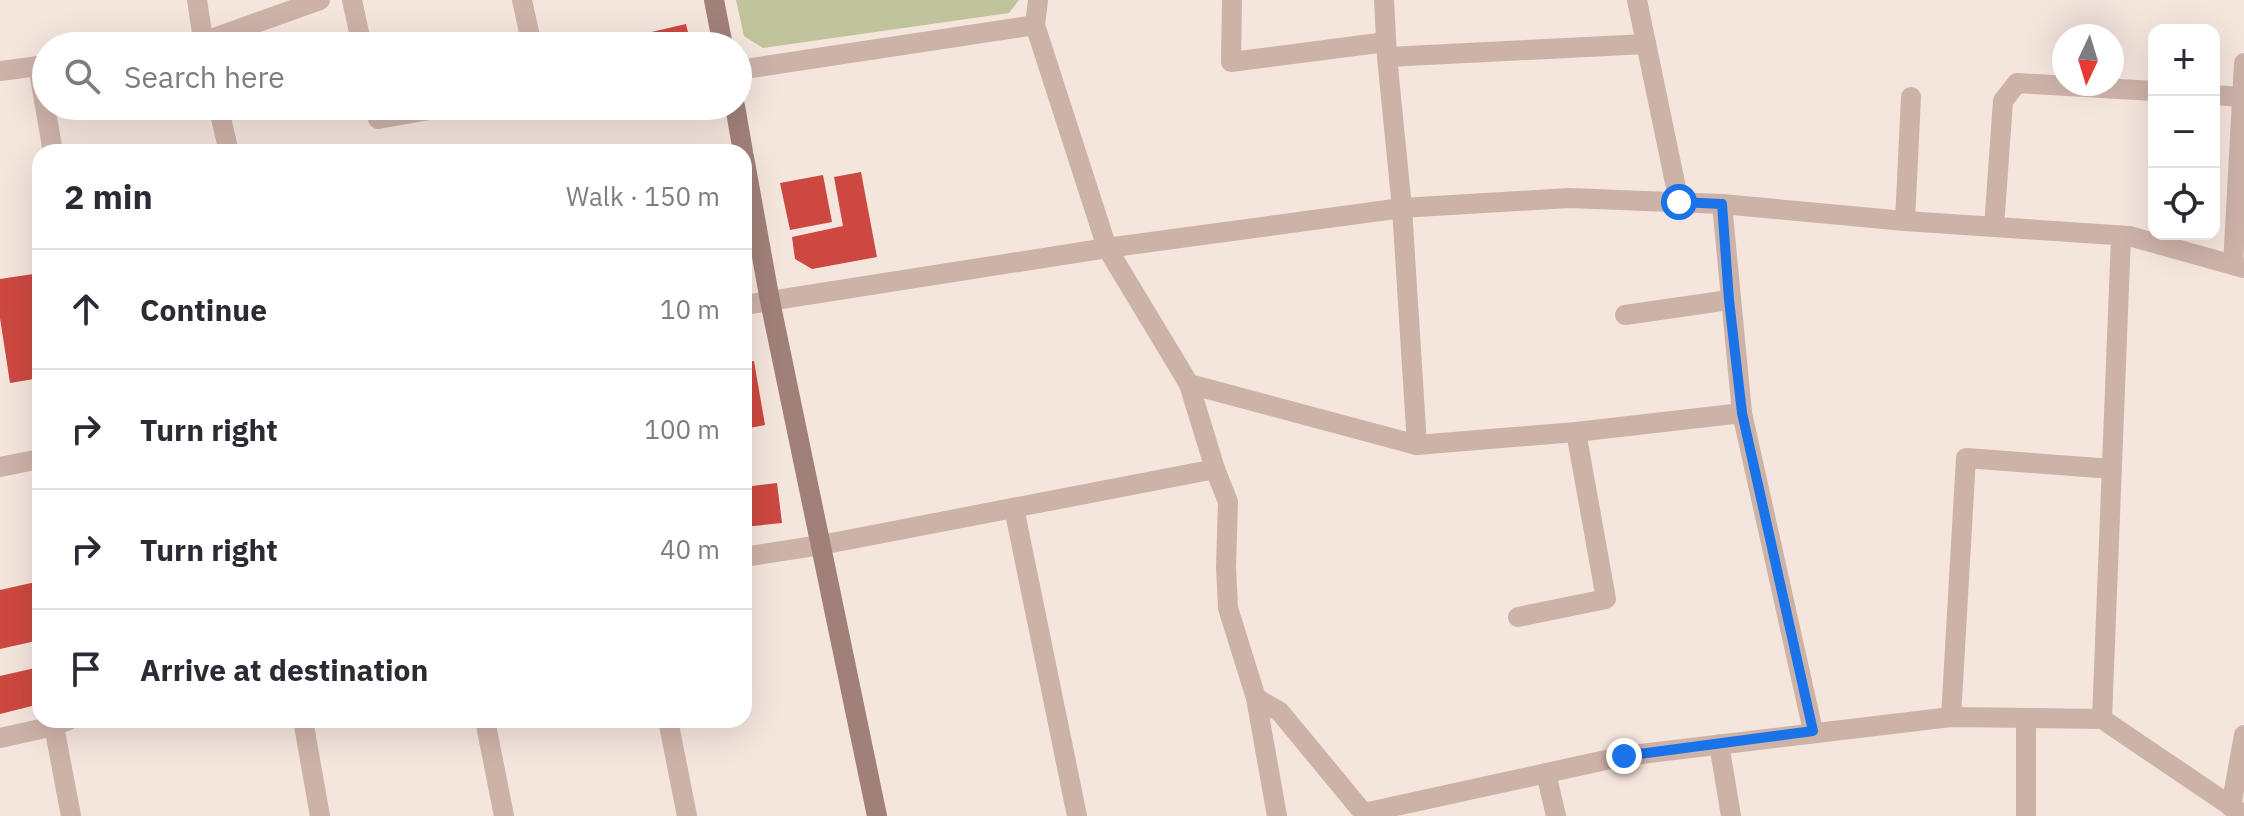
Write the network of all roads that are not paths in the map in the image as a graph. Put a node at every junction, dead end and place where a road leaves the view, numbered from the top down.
1 (197, 0) edge
2 (320, 0) edge
3 (352, 0) edge
4 (522, 0) edge
5 (714, 0) edge
6 (1038, 0) edge
7 (1232, 0) edge
8 (1384, 0) edge
9 (1637, 0) edge
10 (1035, 25) junction
11 (202, 32) edge
12 (236, 32) edge
13 (359, 32) edge
14 (529, 32) edge
15 (720, 32) edge
16 (1646, 44) junction
17 (1386, 49) junction
18 (2244, 63) edge
19 (32, 67) edge
20 (752, 68) edge
21 (0, 71) edge
22 (2148, 91) edge
23 (2220, 95) edge
24 (1911, 97) dead end
25 (2242, 97) junction
26 (49, 120) edge
27 (221, 120) edge
28 (738, 120) edge
29 (52, 144) edge
30 (227, 144) edge
31 (742, 144) edge
32 (752, 199) edge
33 (1679, 202) junction
34 (1722, 204) junction
35 (1402, 208) junction
36 (1905, 221) junction
37 (1994, 227) junction
38 (2121, 236) junction
39 (1107, 248) junction
40 (2238, 266) edge
41 (1729, 300) junction
42 (770, 301) junction
43 (752, 304) edge
44 (1625, 315) dead end
45 (1189, 384) junction
46 (1742, 413) junction
47 (1576, 432) junction
48 (1417, 445) junction
49 (32, 461) edge
50 (0, 467) edge
51 (1215, 469) junction
52 (2112, 469) junction
53 (1014, 508) junction
54 (821, 545) junction
55 (752, 556) edge
56 (1518, 617) dead end
57 (1256, 698) junction
58 (1951, 717) junction
59 (2026, 718) junction
60 (2102, 719) junction
61 (41, 728) edge
62 (62, 728) edge
63 (304, 728) edge
64 (487, 728) edge
65 (670, 728) edge
66 (1813, 731) junction
67 (2244, 735) edge
68 (0, 738) edge
69 (1719, 744) junction
70 (1546, 773) junction
71 (2235, 813) edge
72 (1365, 814) edge
73 (71, 816) edge
74 (320, 816) edge
75 (504, 816) edge
76 (687, 816) edge
77 (877, 816) edge
78 (1077, 816) edge
79 (1277, 816) edge
80 (1556, 816) edge
81 (1731, 816) edge
82 (2026, 816) edge

1 - 11 street
2 - 12 street
3 - 13 street
4 - 14 street
5 - 15 street
6 - 10 street
7 - 17 street
8 - 17 street
9 - 16 street
10 - 20 street
10 - 39 street
16 - 17 street
16 - 33 street
17 - 35 street
18 - 25 street
19 - 21 street
22 - 37 street
23 - 25 street
24 - 36 street
25 - 40 street
26 - 29 street
27 - 30 street
28 - 31 street
32 - 42 street
33 - 34 street
33 - 35 street
34 - 36 street
34 - 41 street
35 - 39 street
35 - 48 street
36 - 37 street
37 - 38 street
38 - 40 street
38 - 52 street
39 - 42 street
39 - 45 street
41 - 44 street
41 - 46 street
42 - 43 street
42 - 54 street
45 - 48 street
45 - 51 street
46 - 47 street
46 - 66 street
47 - 48 street
47 - 56 street
49 - 50 street
51 - 53 street
51 - 57 street
52 - 58 street
52 - 60 street
53 - 54 street
53 - 78 street
54 - 55 street
54 - 77 street
57 - 72 street
57 - 79 street
58 - 59 street
58 - 66 street
59 - 60 street
59 - 82 street
60 - 71 street
61 - 68 street
62 - 73 street
63 - 74 street
64 - 75 street
65 - 76 street
66 - 69 street
67 - 71 street
69 - 70 street
69 - 81 street
70 - 72 street
70 - 80 street

